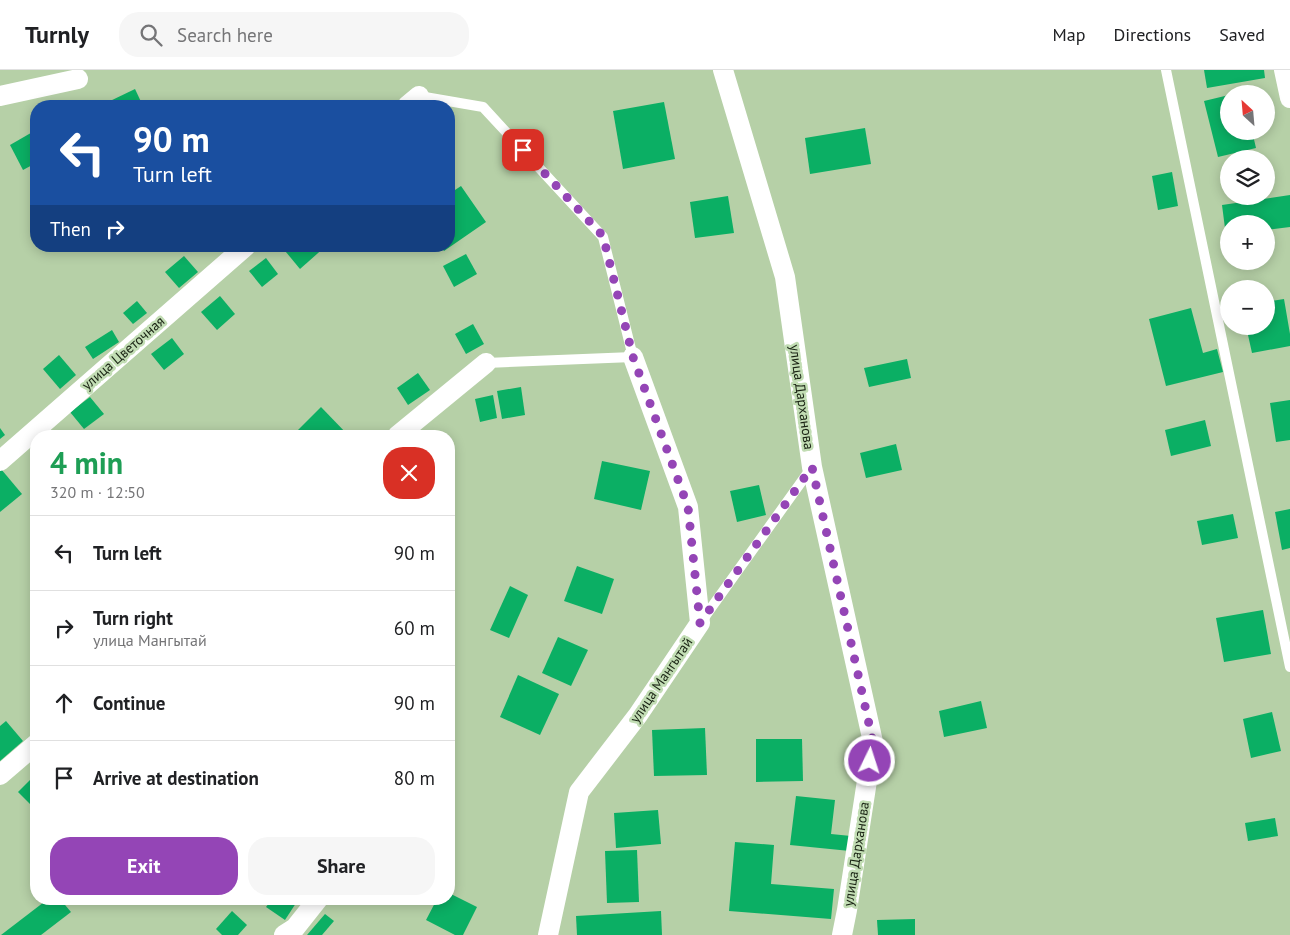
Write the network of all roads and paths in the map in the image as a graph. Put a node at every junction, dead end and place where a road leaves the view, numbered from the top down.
1 (723, 70) edge
2 (1166, 70) edge
3 (1284, 70) edge
4 (78, 79) dead end
5 (0, 96) edge
6 (1290, 98) edge
7 (455, 105) edge
8 (239, 252) edge
9 (633, 357) junction
10 (486, 363) joint
11 (35, 430) edge
12 (404, 430) edge
13 (30, 435) edge
14 (0, 461) edge
15 (812, 467) junction
16 (700, 623) junction
17 (1290, 667) edge
18 (30, 749) edge
19 (0, 775) edge
20 (313, 905) edge
21 (284, 935) edge
22 (548, 935) edge
23 (842, 935) edge

1 - 15 street, улица Дарханова
2 - 17 lane
3 - 6 street
4 - 5 street
7 - 9 lane
8 - 11 street, улица Цветочная
9 - 10 lane
9 - 16 street, улица Мангытай
10 - 12 street
13 - 14 street, улица Цветочная
15 - 16 lane
15 - 23 street, улица Дарханова
16 - 22 street, улица Мангытай
18 - 19 street
20 - 21 street

